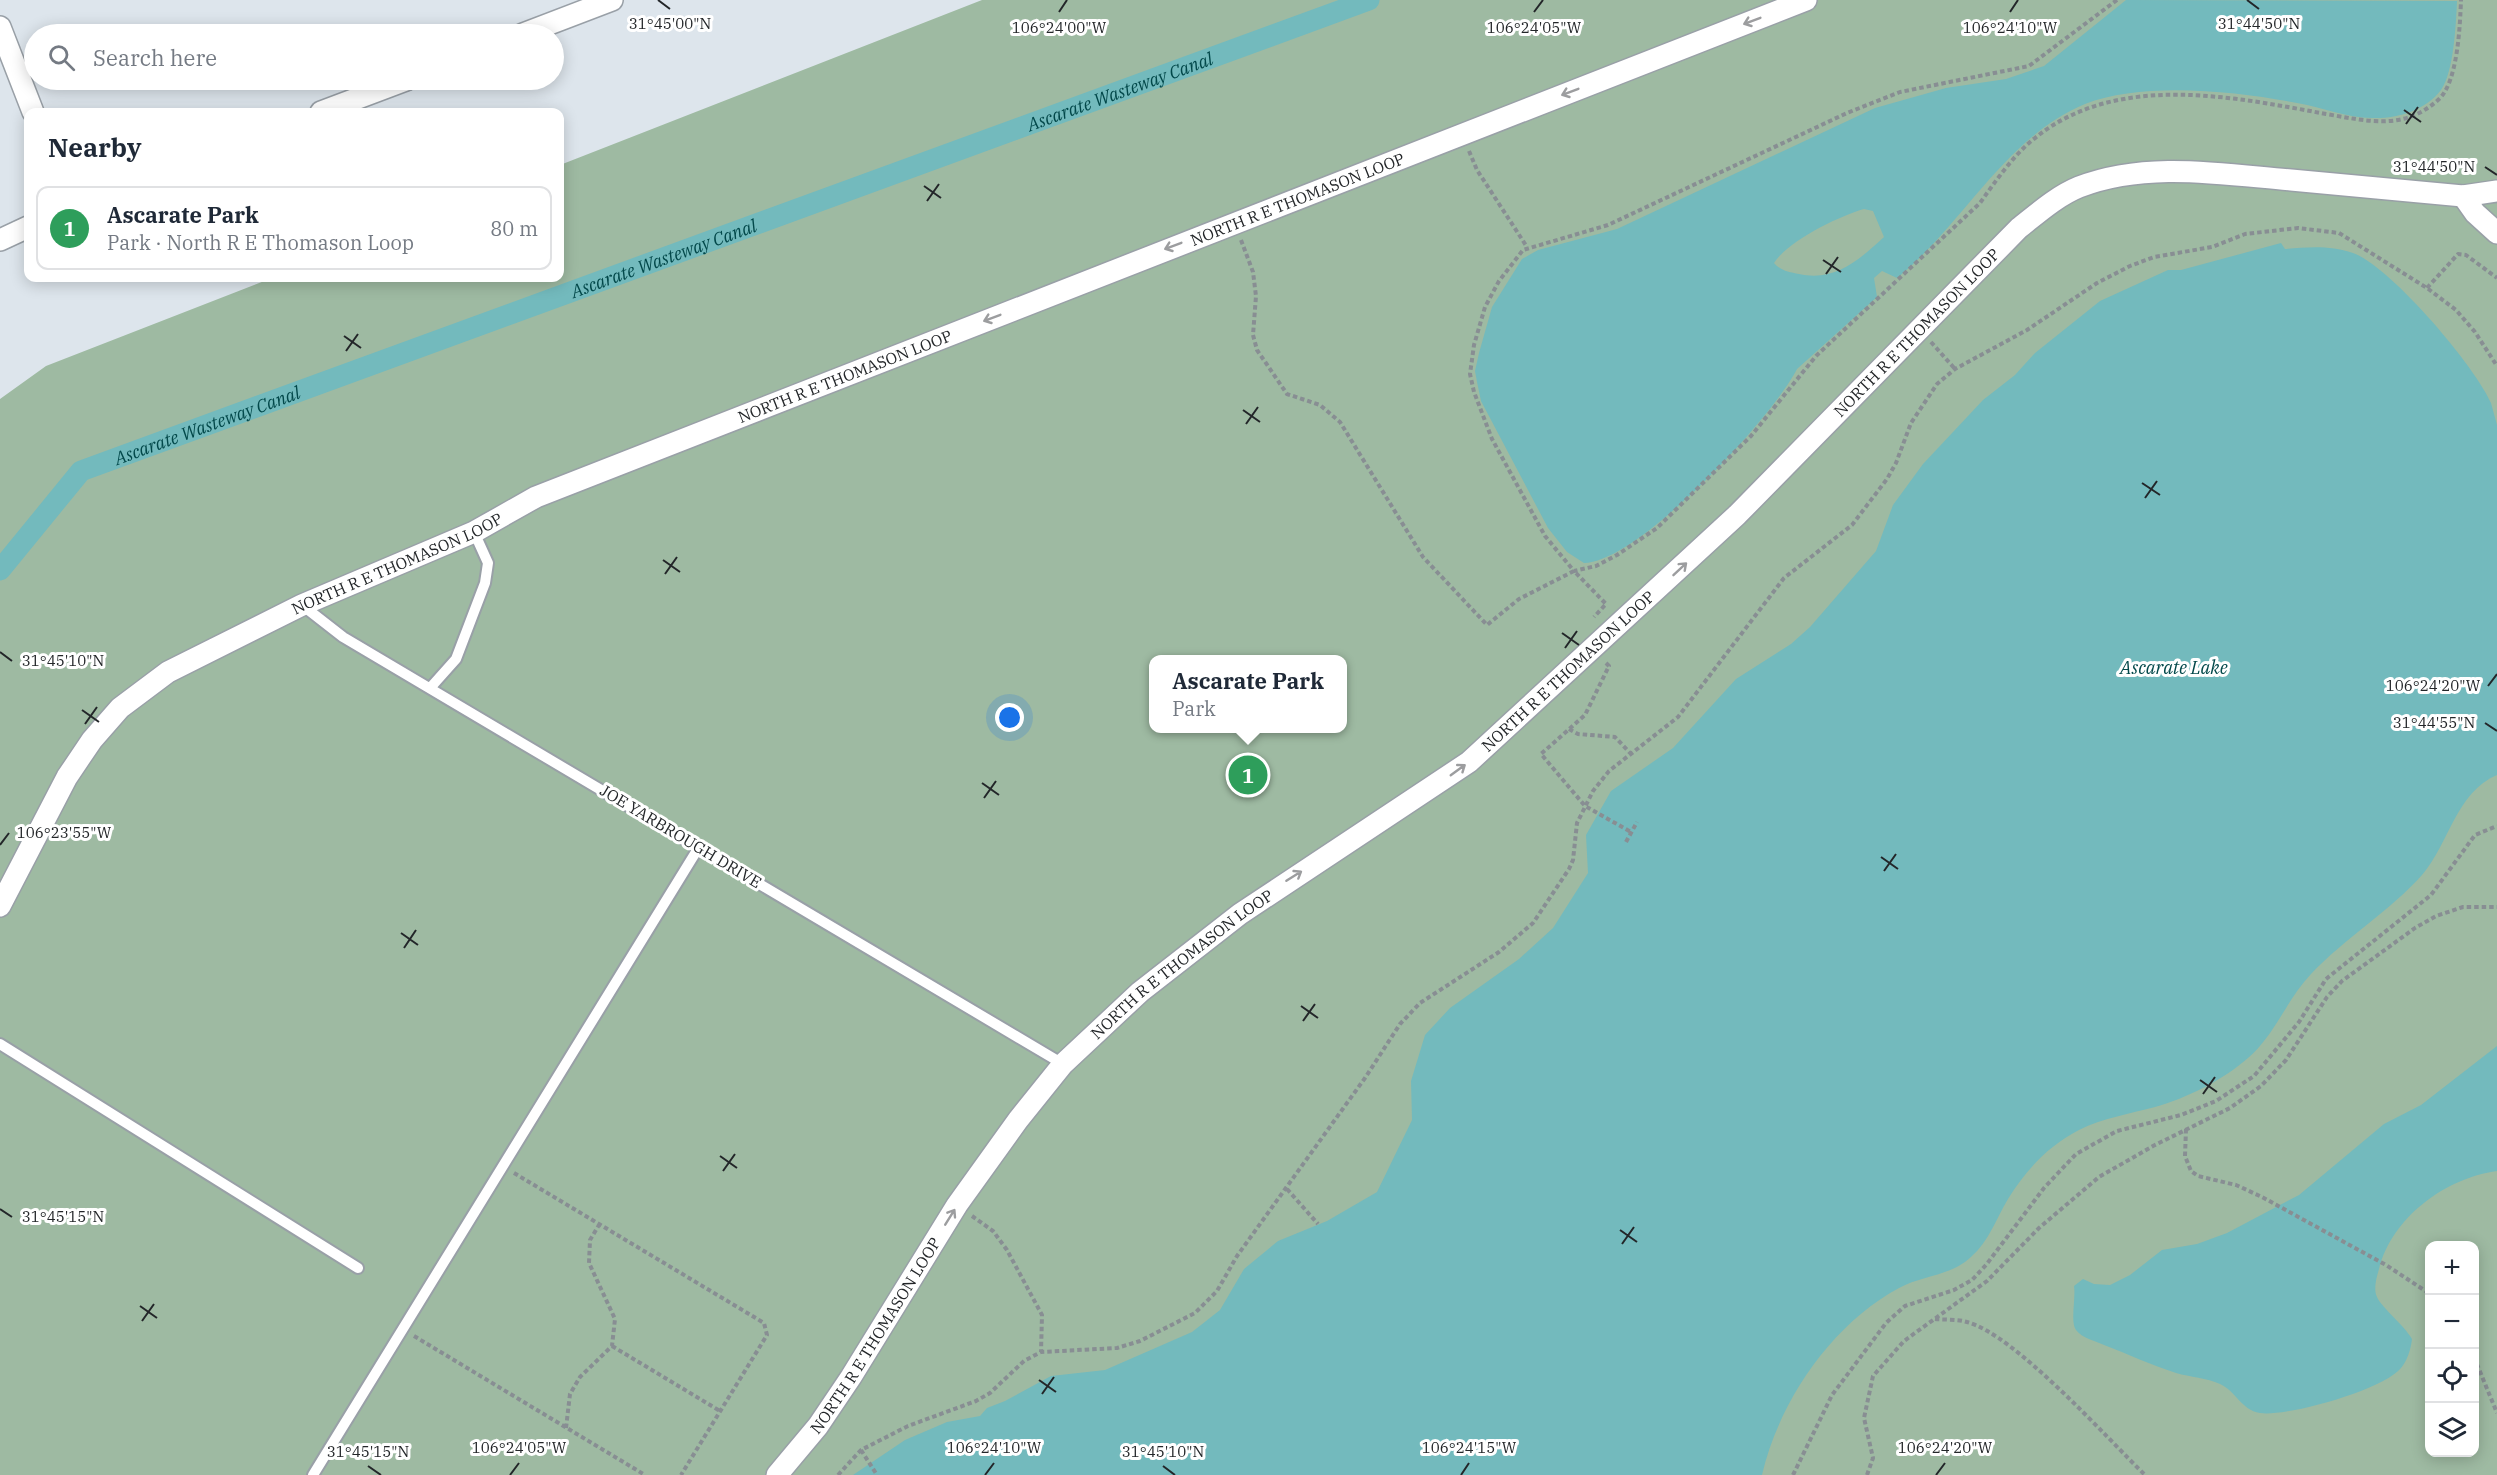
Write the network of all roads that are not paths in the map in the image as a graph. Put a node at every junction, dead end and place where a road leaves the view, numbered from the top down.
1 (612, 0) edge
2 (1806, 0) edge
3 (548, 24) edge
4 (0, 27) edge
5 (24, 89) edge
6 (24, 90) edge
7 (379, 90) edge
8 (31, 108) edge
9 (332, 108) edge
10 (2497, 190) edge
11 (2463, 196) junction
12 (24, 229) edge
13 (2497, 233) edge
14 (0, 240) edge
15 (474, 532) junction
16 (302, 605) junction
17 (431, 687) junction
18 (699, 847) junction
19 (0, 906) edge
20 (0, 1044) edge
21 (1063, 1064) junction
22 (358, 1269) dead end
23 (312, 1475) edge
24 (777, 1475) edge

1 - 3 street
2 -> 15 street, NORTH R E THOMASON LOOP
4 - 5 street
6 - 8 street
7 - 9 street
10 - 11 street, NORTH R E THOMASON LOOP
11 - 13 street
21 -> 11 street, NORTH R E THOMASON LOOP
12 - 14 street
15 - 16 street, NORTH R E THOMASON LOOP
15 - 17 lane
16 - 17 lane, JOE YARBROUGH DRIVE
16 - 19 street, NORTH R E THOMASON LOOP
17 - 18 lane, JOE YARBROUGH DRIVE
18 - 21 lane, JOE YARBROUGH DRIVE
18 - 23 lane
20 - 22 lane
24 -> 21 street, NORTH R E THOMASON LOOP

